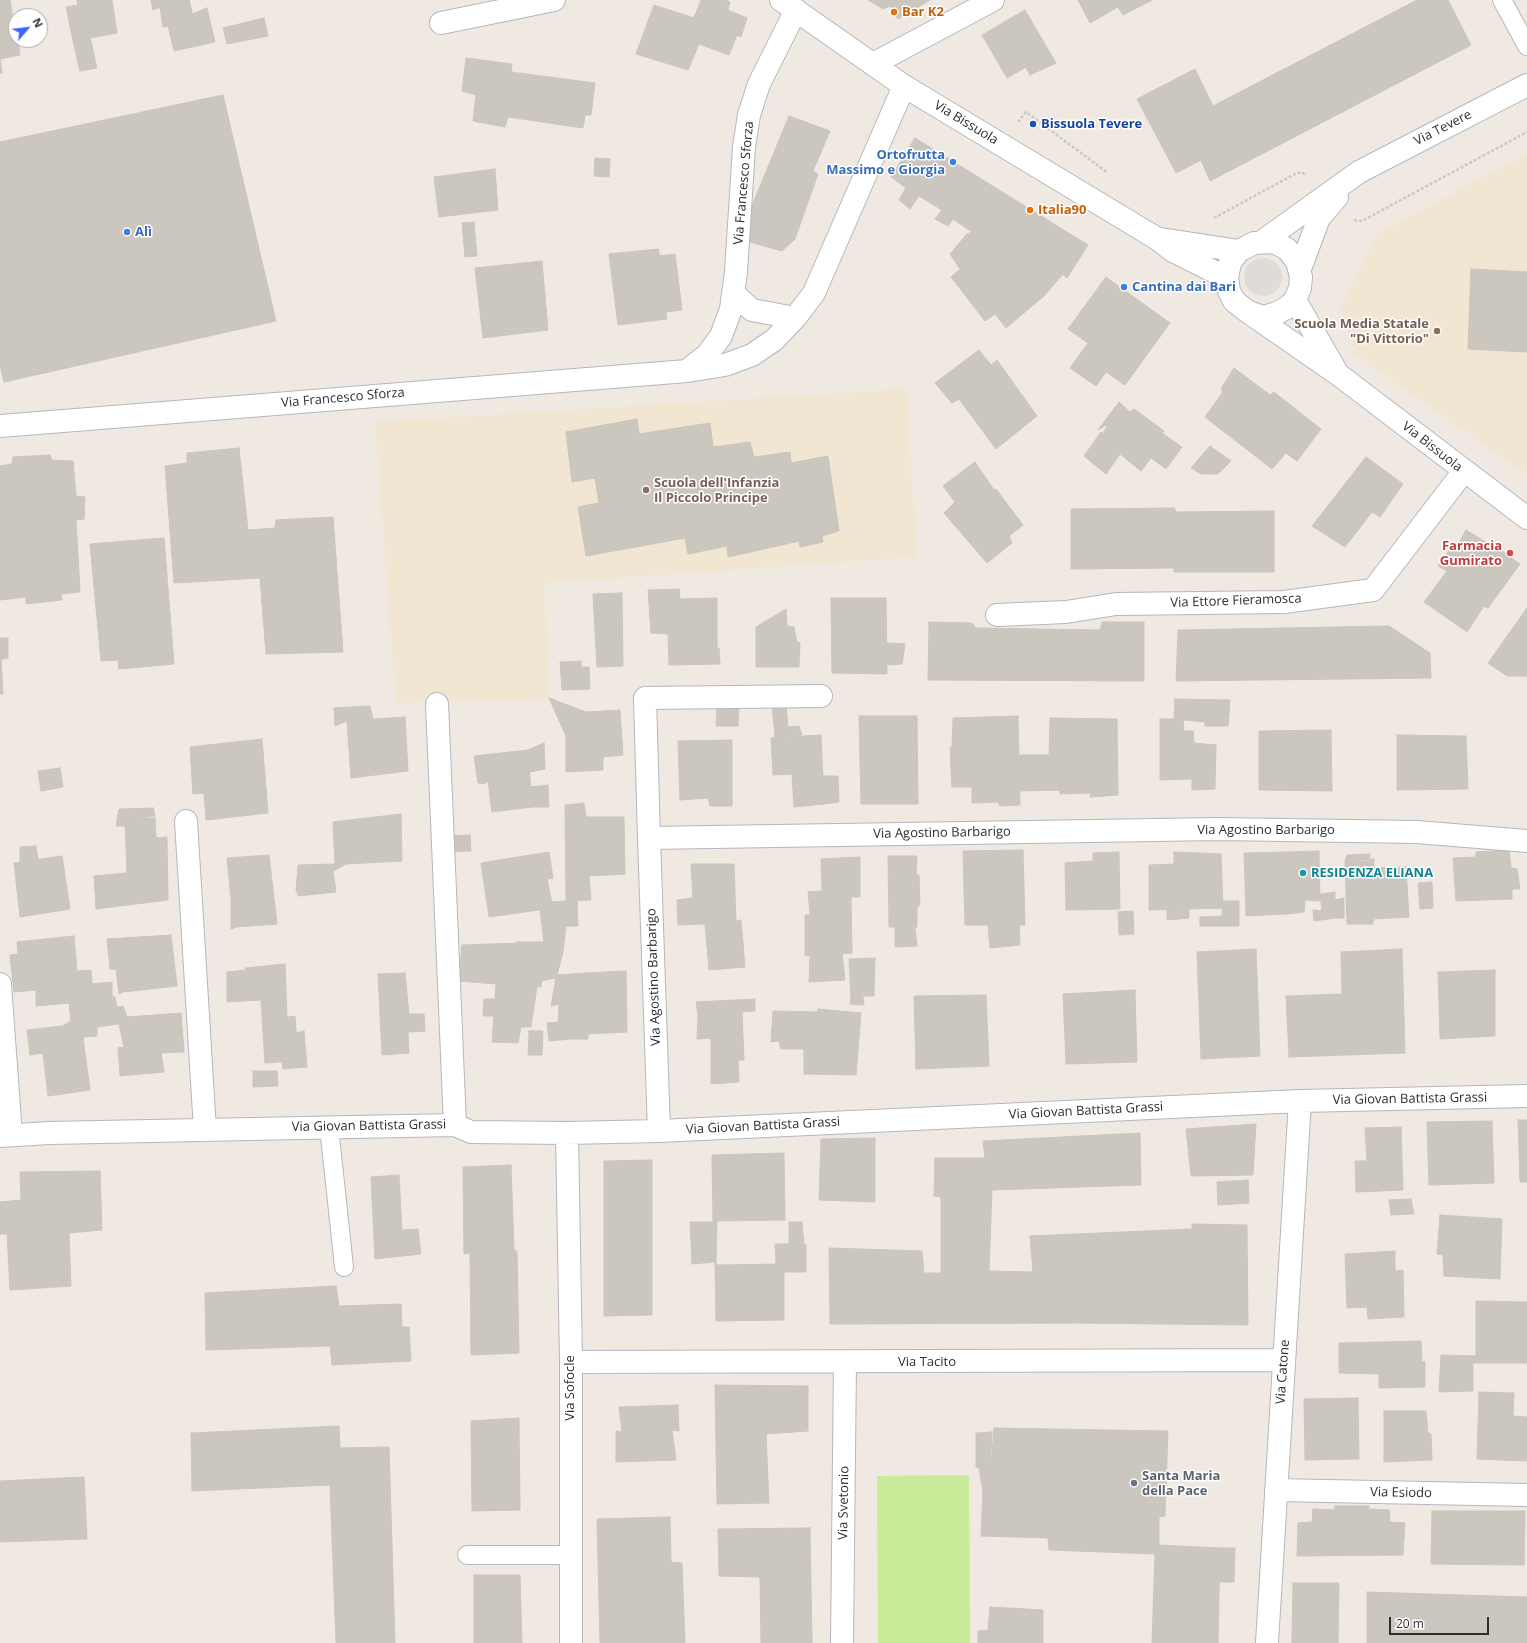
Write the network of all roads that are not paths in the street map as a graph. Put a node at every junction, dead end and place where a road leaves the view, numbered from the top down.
1 (554, 0) edge
2 (993, 0) edge
3 (1502, 0) edge
4 (789, 5) edge
5 (441, 23) dead end
6 (1527, 46) edge
7 (873, 64) junction
8 (1527, 85) edge
9 (904, 86) junction
10 (1330, 198) junction
11 (1156, 238) junction
12 (1263, 241) junction
13 (1239, 251) junction
14 (1300, 269) junction
15 (1227, 278) junction
16 (733, 293) junction
17 (1295, 300) junction
18 (1249, 312) junction
19 (795, 318) junction
20 (687, 371) junction
21 (1339, 375) junction
22 (0, 426) edge
23 (1464, 471) junction
24 (1527, 518) edge
25 (997, 615) dead end
26 (821, 696) dead end
27 (437, 704) dead end
28 (186, 821) dead end
29 (650, 838) junction
30 (1527, 841) edge
31 (0, 984) edge
32 (1527, 1096) edge
33 (1300, 1101) junction
34 (455, 1125) junction
35 (329, 1127) junction
36 (205, 1130) junction
37 (659, 1131) junction
38 (567, 1133) junction
39 (6, 1136) edge
40 (344, 1267) dead end
41 (1284, 1360) junction
42 (570, 1362) junction
43 (845, 1362) junction
44 (1276, 1490) junction
45 (1527, 1495) edge
46 (467, 1555) dead end
47 (571, 1555) junction
48 (572, 1643) edge
49 (842, 1643) edge
50 (1267, 1643) edge

1 - 5 street
2 - 7 street
3 - 6 lane
4 - 7 street, Via Bissuola
4 - 16 street, Via Francesco Sforza
7 - 9 street, Via Bissuola
8 - 10 street, Via Tevere
9 - 11 street, Via Bissuola
9 - 19 street, Via Francesco Sforza
10 - 12 street, Via Tevere
10 - 14 street, Via Tevere
11 - 13 street, Via Bissuola
11 - 15 street, Via Bissuola
12 - 13 street
12 - 14 street
13 - 15 street
14 - 17 street
15 - 18 street, Via Bissuola
16 - 19 street
16 - 20 street, Via Francesco Sforza
17 - 18 street, Via Bissuola
17 - 21 street, Via Bissuola
18 - 21 street, Via Bissuola
19 - 20 street, Via Francesco Sforza
20 - 22 street, Via Francesco Sforza
21 - 23 street, Via Bissuola
23 - 24 street, Via Bissuola
23 - 25 street, Via Ettore Fieramosca
26 - 29 street
27 - 34 street
28 - 36 street
29 - 30 street, Via Agostino Barbarigo
29 - 37 street, Via Agostino Barbarigo
31 - 39 street
32 - 33 street, Via Giovan Battista Grassi
33 - 37 street, Via Giovan Battista Grassi
33 - 41 street, Via Catone
34 - 35 street, Via Giovan Battista Grassi
34 - 38 street, Via Giovan Battista Grassi
35 - 36 street, Via Giovan Battista Grassi
35 - 40 lane
36 - 39 street, Via Giovan Battista Grassi
37 - 38 street, Via Giovan Battista Grassi
38 - 42 street, Via Sofocle
41 - 43 street, Via Tacito
41 - 44 street, Via Catone
42 - 43 street, Via Tacito
42 - 47 street, Via Sofocle
43 - 49 street, Via Svetonio
44 - 45 street, Via Esiodo
44 - 50 street, Via Catone
46 - 47 lane
47 - 48 street, Via Sofocle

